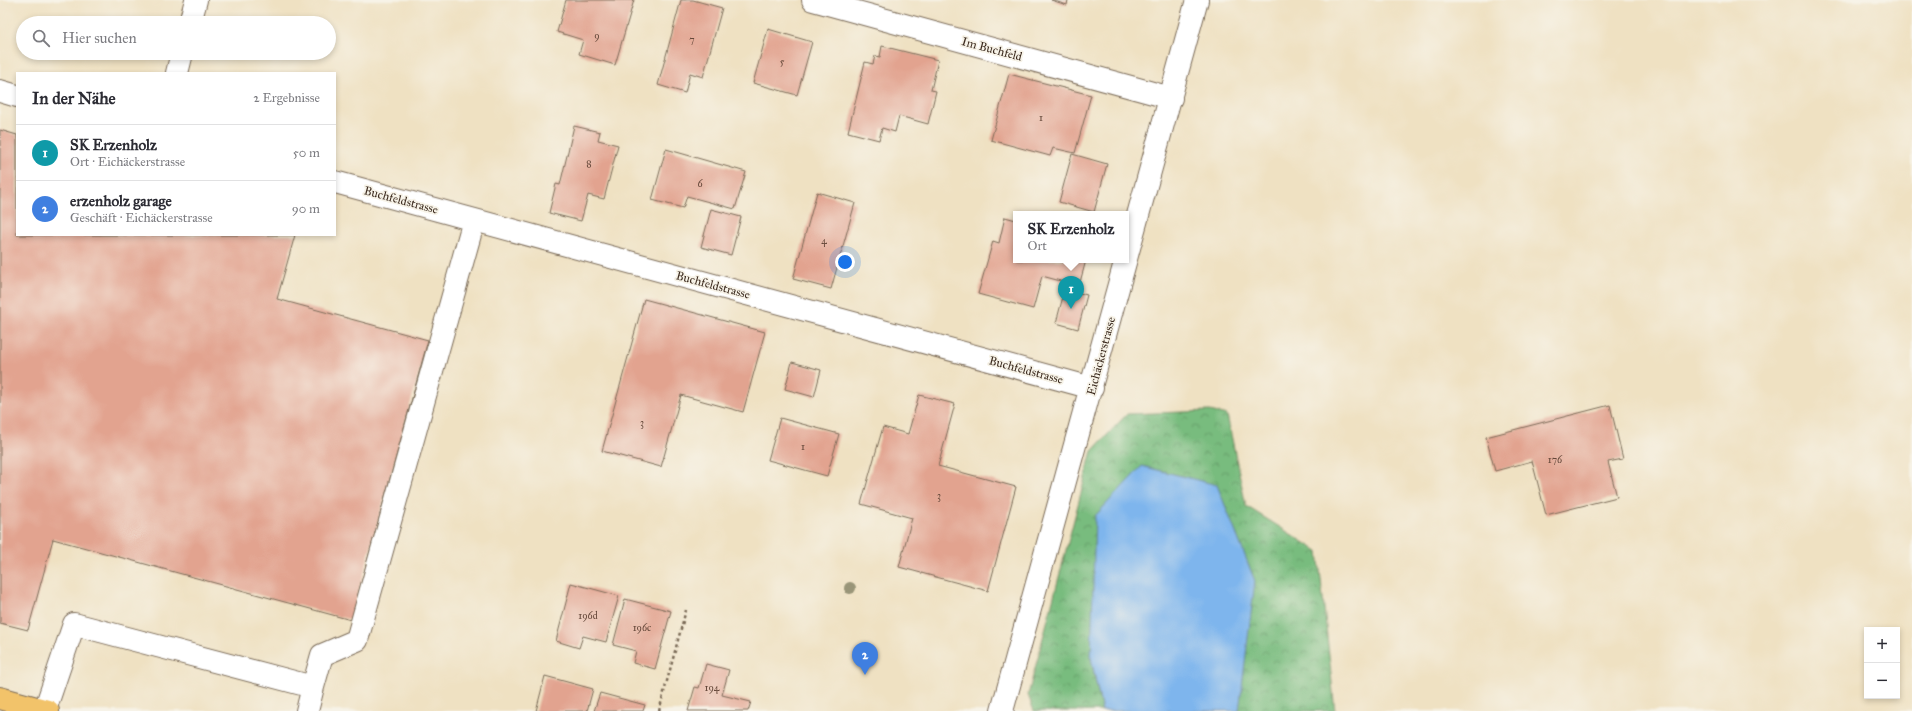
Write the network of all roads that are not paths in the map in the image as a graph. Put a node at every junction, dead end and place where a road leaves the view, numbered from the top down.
1 (196, 0) edge
2 (813, 0) edge
3 (1198, 0) edge
4 (192, 16) edge
5 (180, 60) edge
6 (177, 72) edge
7 (0, 91) edge
8 (16, 96) edge
9 (1171, 98) junction
10 (336, 182) edge
11 (474, 220) junction
12 (1129, 252) edge
13 (1126, 263) edge
14 (1092, 388) junction
15 (313, 687) junction
16 (0, 698) edge
17 (46, 711) edge
18 (307, 711) edge
19 (1002, 711) edge

1 - 4 street
2 - 9 street, Im Buchfeld
3 - 9 street, Eichäckerstrasse
5 - 6 street
7 - 8 street
9 - 12 street, Eichäckerstrasse
10 - 11 street, Buchfeldstrasse
11 - 14 street, Buchfeldstrasse
11 - 15 street
13 - 14 street, Eichäckerstrasse
14 - 19 street, Eichäckerstrasse
15 - 17 street
15 - 18 street
16 - 17 main road

